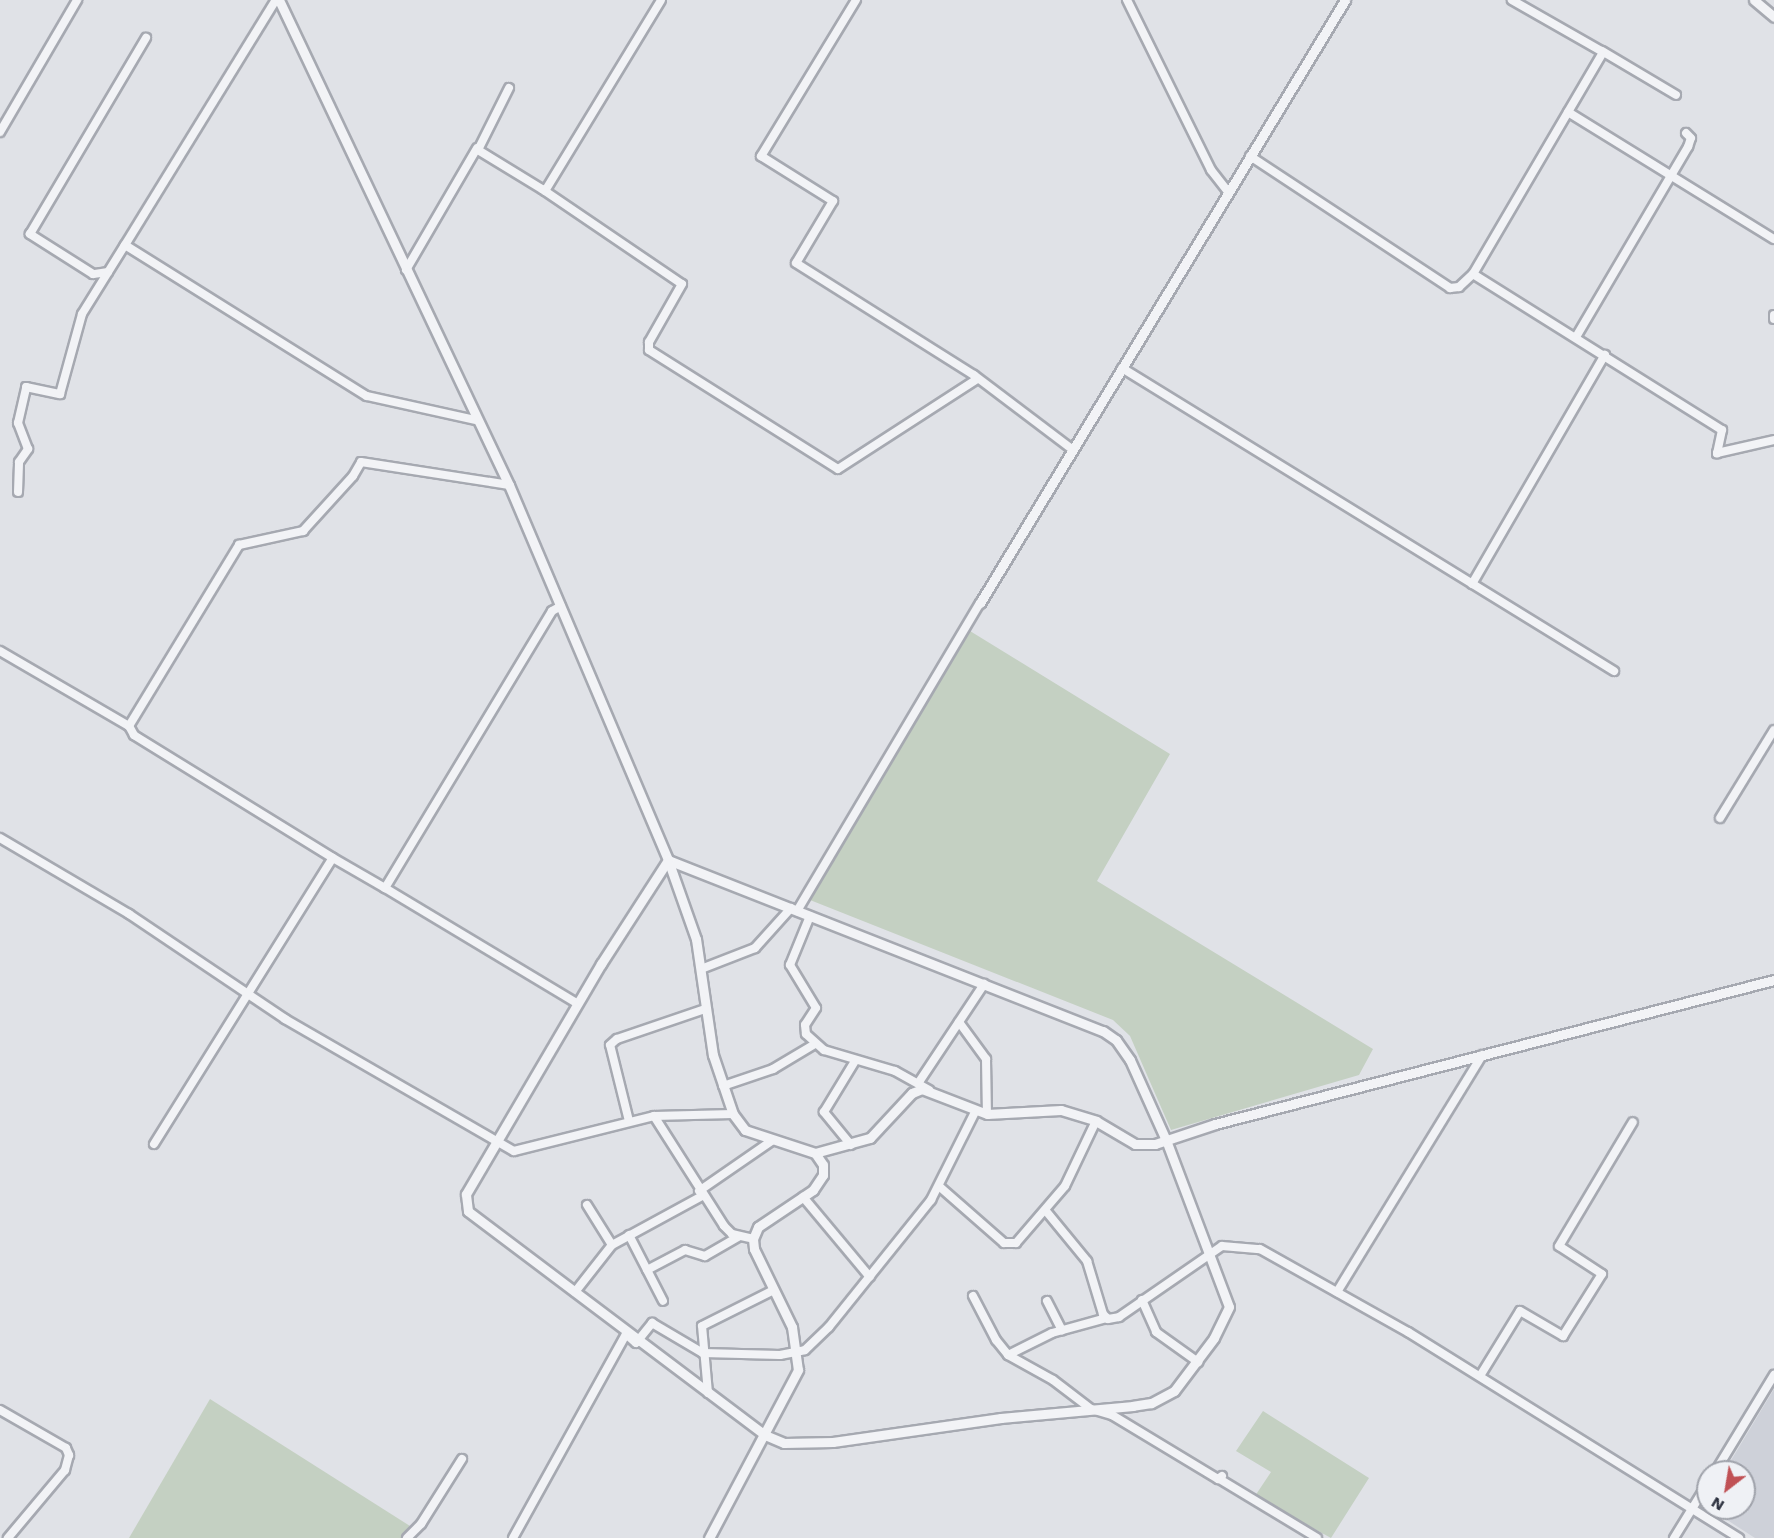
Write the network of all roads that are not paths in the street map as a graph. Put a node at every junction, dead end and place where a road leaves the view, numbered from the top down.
1 (77, 0) edge
2 (277, 0) edge
3 (661, 0) edge
4 (856, 0) edge
5 (1127, 0) edge
6 (1345, 0) edge
7 (1512, 0) edge
8 (1754, 0) edge
9 (1774, 17) edge
10 (146, 38) dead end
11 (1602, 51) junction
12 (510, 88) dead end
13 (1676, 95) dead end
14 (1568, 112) junction
15 (0, 132) edge
16 (1686, 133) dead end
17 (477, 148) junction
18 (1250, 156) junction
19 (1671, 175) junction
20 (545, 191) junction
21 (1228, 192) junction
22 (1774, 239) edge
23 (124, 245) junction
24 (406, 270) junction
25 (108, 272) junction
26 (1473, 274) junction
27 (1576, 337) junction
28 (1605, 355) junction
29 (1122, 368) junction
30 (977, 379) junction
31 (476, 420) junction
32 (1774, 440) edge
33 (1072, 449) junction
34 (509, 485) junction
35 (18, 492) dead end
36 (1472, 584) junction
37 (980, 603) joint
38 (561, 606) junction
39 (0, 651) edge
40 (1614, 671) dead end
41 (129, 726) junction
42 (1774, 730) edge
43 (1720, 819) dead end
44 (0, 838) edge
45 (333, 858) junction
46 (668, 860) junction
47 (385, 888) junction
48 (794, 909) junction
49 (810, 916) junction
50 (701, 969) junction
51 (1774, 980) edge
52 (984, 984) junction
53 (246, 994) junction
54 (578, 1004) junction
55 (705, 1009) junction
56 (959, 1022) junction
57 (815, 1044) junction
58 (1482, 1054) junction
59 (855, 1061) junction
60 (919, 1082) junction
61 (723, 1086) junction
62 (929, 1090) junction
63 (975, 1112) junction
64 (733, 1114) junction
65 (987, 1114) junction
66 (654, 1116) junction
67 (629, 1121) junction
68 (1096, 1121) junction
69 (1633, 1122) dead end
70 (773, 1140) junction
71 (1166, 1140) junction
72 (498, 1142) junction
73 (154, 1144) dead end
74 (851, 1145) junction
75 (815, 1153) junction
76 (940, 1187) junction
77 (700, 1193) junction
78 (802, 1197) junction
79 (587, 1204) dead end
80 (1046, 1211) junction
81 (629, 1235) junction
82 (739, 1236) junction
83 (753, 1239) junction
84 (612, 1245) junction
85 (1208, 1252) junction
86 (647, 1270) junction
87 (870, 1276) junction
88 (774, 1290) junction
89 (1337, 1292) junction
90 (575, 1293) junction
91 (973, 1296) dead end
92 (1142, 1300) junction
93 (663, 1301) dead end
94 (1047, 1301) dead end
95 (1106, 1318) junction
96 (1062, 1330) junction
97 (638, 1340) junction
98 (702, 1353) junction
99 (798, 1353) junction
100 (1008, 1355) junction
101 (1198, 1362) junction
102 (1774, 1375) edge
103 (1479, 1376) junction
104 (708, 1392) junction
105 (1091, 1409) junction
106 (0, 1410) edge
107 (765, 1435) junction
108 (462, 1459) dead end
109 (1722, 1460) edge
110 (1696, 1502) edge
111 (1692, 1509) junction
112 (0, 1534) edge
113 (7, 1538) edge
114 (407, 1538) edge
115 (513, 1538) edge
116 (709, 1538) edge
117 (1317, 1538) edge
118 (1674, 1538) edge
119 (1739, 1538) edge

1 - 15 street
2 - 23 street
2 - 24 street
3 - 20 street
4 - 30 street
5 - 21 street
6 - 18 street
7 - 11 street
8 - 9 street
10 - 25 street
11 - 13 street
11 - 14 street
12 - 17 street
14 - 19 street
14 - 26 street
16 - 19 street
17 - 20 street
17 - 24 street
18 - 21 street
18 - 26 street
19 - 22 street
19 - 27 street
20 - 30 street
21 - 29 street
23 - 25 street
23 - 31 street
24 - 31 street
25 - 35 street
26 - 27 street
27 - 28 street
28 - 32 street
28 - 36 street
29 - 33 street
29 - 36 street
30 - 33 street
31 - 34 street
33 - 37 street
34 - 38 street
34 - 41 street
36 - 40 street
37 - 48 street
38 - 46 street
38 - 47 street
39 - 41 street
41 - 45 street
42 - 43 street
44 - 53 street
45 - 47 street
45 - 53 street
46 - 48 street
46 - 50 street
46 - 54 street
47 - 54 street
48 - 49 street
48 - 50 street
49 - 52 street
49 - 57 street
50 - 55 street
51 - 58 street
52 - 56 street
52 - 71 street
53 - 72 street
53 - 73 street
54 - 72 street
55 - 61 street
55 - 67 street
56 - 60 street
56 - 65 street
57 - 59 street
57 - 61 street
58 - 71 street
58 - 89 street
59 - 60 street
59 - 74 street
60 - 62 street
61 - 64 street
62 - 63 street
62 - 74 street
63 - 65 street
63 - 76 street
64 - 66 street
64 - 70 street
65 - 68 street
66 - 67 street
66 - 77 street
67 - 72 street
68 - 71 street
68 - 80 street
69 - 103 street
70 - 75 street
70 - 77 street
71 - 85 street
72 - 90 street
74 - 75 street
75 - 78 street
76 - 80 street
76 - 87 street
77 - 81 street
77 - 82 street
78 - 83 street
78 - 87 street
79 - 84 street
80 - 95 street
81 - 84 street
81 - 86 street
82 - 83 street
82 - 86 street
83 - 88 street
84 - 90 street
85 - 89 street
85 - 92 street
85 - 101 street
86 - 93 street
87 - 99 street
88 - 98 street
88 - 99 street
89 - 103 street
90 - 97 street
91 - 100 street
92 - 95 street
92 - 101 street
94 - 96 street
95 - 96 street
96 - 100 street
97 - 98 street
97 - 104 street
97 - 115 street
98 - 99 street
98 - 104 street
99 - 107 street
100 - 105 street
101 - 105 street
102 - 109 street
103 - 111 street
104 - 107 street
105 - 107 street
105 - 117 street
106 - 113 street
107 - 116 street
108 - 114 street
110 - 111 street
111 - 118 street
111 - 119 street
112 - 113 street

